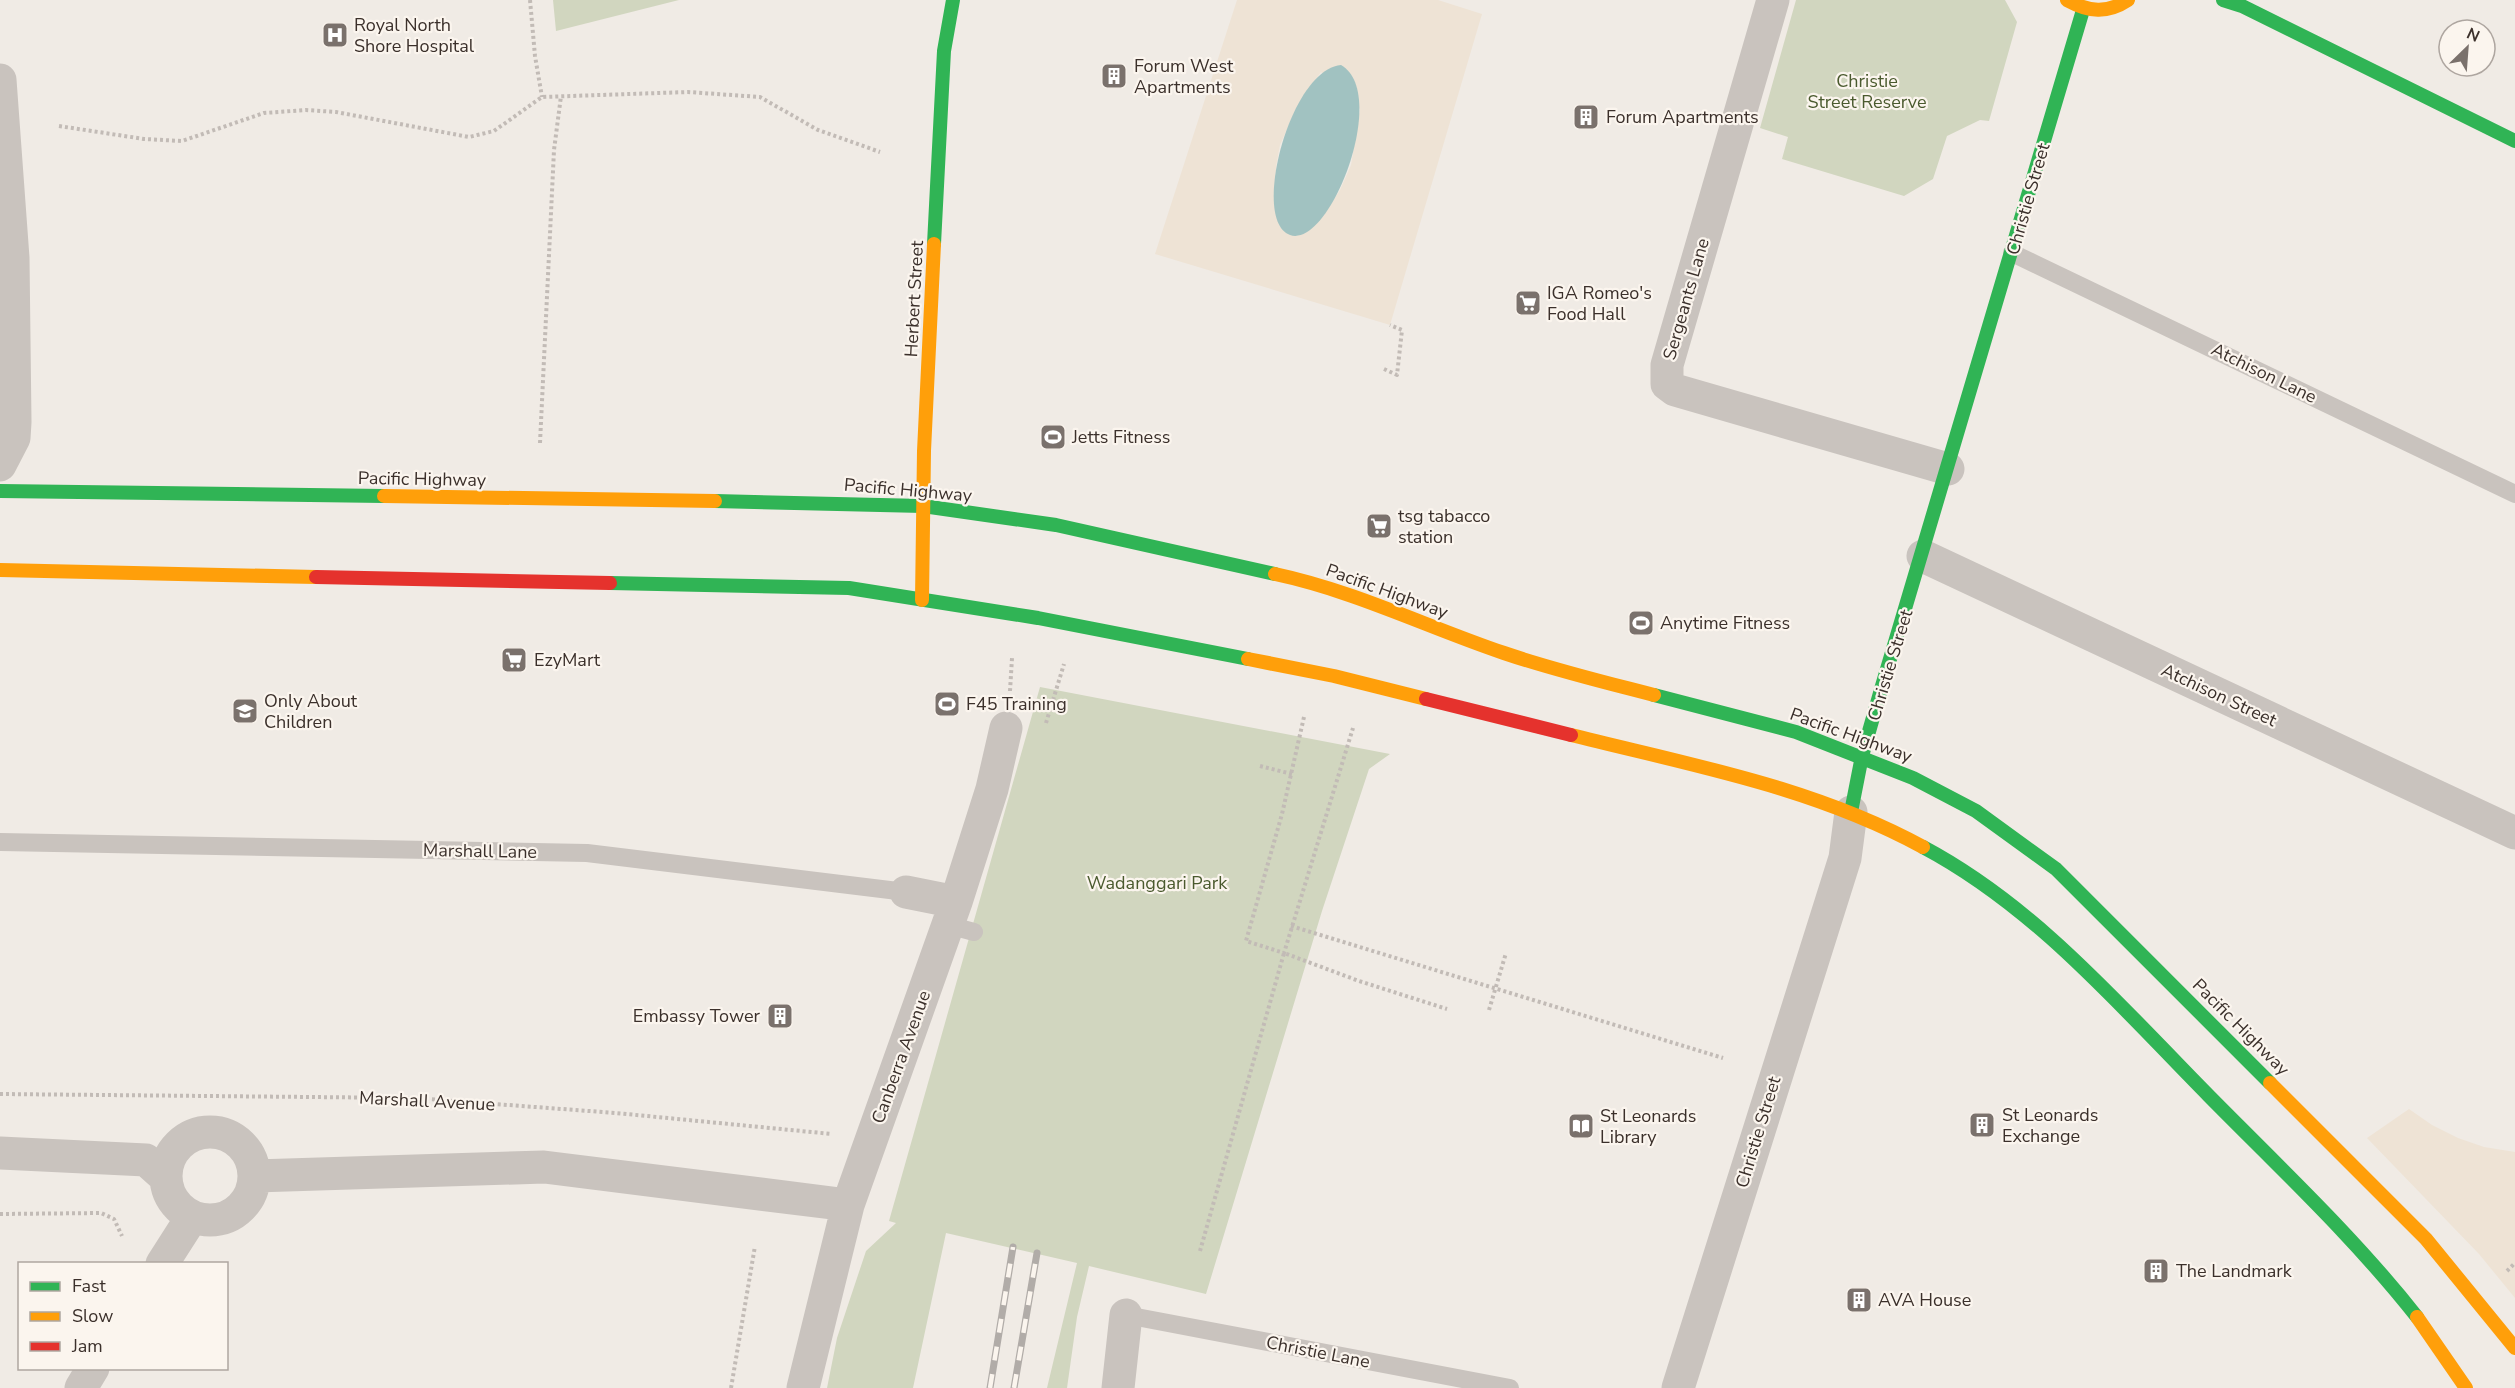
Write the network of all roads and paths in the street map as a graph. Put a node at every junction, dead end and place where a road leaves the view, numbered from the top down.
1 (530, 0) edge
2 (953, 0) edge
3 (1773, 0) edge
4 (2067, 0) edge
5 (2128, 0) edge
6 (2223, 0) edge
7 (2084, 10) junction
8 (0, 81) edge
9 (561, 96) junction
10 (542, 97) junction
11 (59, 126) dead end
12 (2515, 141) edge
13 (880, 152) dead end
14 (2012, 253) junction
15 (7, 259) edge
16 (1390, 325) dead end
17 (1384, 369) dead end
18 (540, 443) dead end
19 (0, 465) edge
20 (1948, 469) junction
21 (0, 490) edge
22 (2515, 494) edge
23 (923, 506) junction
24 (1923, 556) junction
25 (0, 570) edge
26 (922, 600) junction
27 (1304, 717) dead end
28 (1006, 728) dead end
29 (1353, 728) dead end
30 (1862, 756) junction
31 (1260, 766) dead end
32 (1292, 774) junction
33 (1851, 812) junction
34 (2515, 833) edge
35 (0, 842) edge
36 (906, 892) joint
37 (960, 920) junction
38 (1291, 926) junction
39 (1284, 953) junction
40 (1506, 953) dead end
41 (1447, 1009) dead end
42 (1489, 1010) dead end
43 (1723, 1058) dead end
44 (0, 1094) edge
45 (843, 1135) dead end
46 (0, 1153) edge
47 (255, 1176) junction
48 (165, 1177) junction
49 (848, 1206) junction
50 (0, 1214) edge
51 (192, 1217) junction
52 (122, 1236) dead end
53 (756, 1246) dead end
54 (1200, 1251) dead end
55 (163, 1262) edge
56 (2515, 1263) edge
57 (2507, 1271) dead end
58 (1126, 1315) joint
59 (2515, 1348) edge
60 (92, 1370) edge
61 (81, 1388) edge
62 (731, 1388) edge
63 (803, 1388) edge
64 (1118, 1388) edge
65 (1510, 1388) edge
66 (1678, 1388) edge
67 (2466, 1388) edge

1 - 10 path
2 - 23 main road, Herbert Street
3 - 20 street, Sergeants Lane
4 - 7 main road
5 - 7 main road
6 - 12 main road
7 - 14 main road, Christie Street
8 - 15 street
9 - 10 path
9 - 13 path
9 - 18 path
10 - 11 path
14 - 20 main road, Christie Street
14 - 22 lane, Atchison Lane
15 - 19 street
16 - 17 path
20 - 24 main road, Christie Street
21 - 23 main road, Pacific Highway
23 - 26 main road, Herbert Street
23 - 30 main road, Pacific Highway
24 - 30 main road, Christie Street
24 - 34 street, Atchison Street
25 - 26 main road
26 - 33 main road
27 - 32 path
28 - 37 street, Canberra Avenue
29 - 38 path
30 - 33 main road, Christie Street
30 - 59 main road, Pacific Highway
31 - 32 path
32 - 39 path
33 - 66 street, Christie Street
33 - 67 main road
35 - 36 lane, Marshall Lane
36 - 37 street, Marshall Lane
37 - 49 street, Canberra Avenue
38 - 39 path
38 - 43 path
39 - 41 path
39 - 54 path
40 - 42 path
44 - 45 path, Marshall Avenue
46 - 48 street
47 - 48 street
47 - 49 street
47 - 51 street
48 - 51 street
49 - 63 street, Canberra Avenue
50 - 52 path
51 - 55 street
53 - 62 path
56 - 57 path
58 - 64 street
58 - 65 lane, Christie Lane
60 - 61 street

